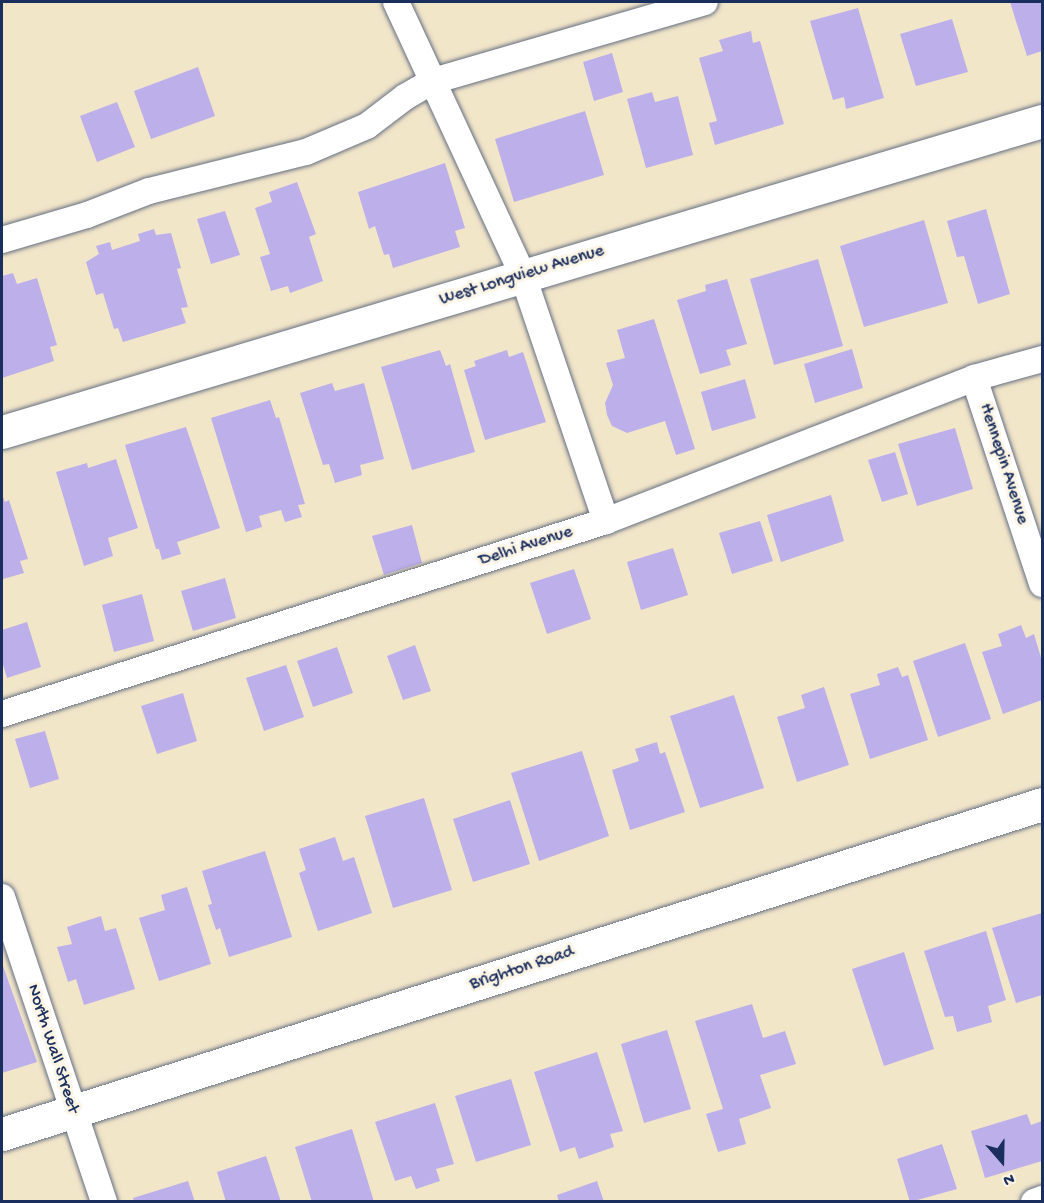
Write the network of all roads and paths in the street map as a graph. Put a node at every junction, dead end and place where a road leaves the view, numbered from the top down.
1 (396, 2) edge
2 (705, 2) edge
3 (434, 81) junction
4 (1042, 121) edge
5 (2, 240) edge
6 (523, 276) junction
7 (1042, 359) edge
8 (974, 378) junction
9 (2, 432) edge
10 (606, 521) junction
11 (1042, 584) edge
12 (2, 714) edge
13 (1042, 804) edge
14 (2, 897) edge
15 (72, 1112) junction
16 (2, 1134) edge
17 (1042, 1199) edge
18 (104, 1202) edge
19 (1034, 1202) edge

1 - 3 lane
2 - 3 lane
3 - 5 lane
3 - 6 lane
4 - 6 street, West Longview Avenue
6 - 9 street, West Longview Avenue
6 - 10 lane
7 - 8 lane, Delhi Avenue
8 - 10 lane, Delhi Avenue
8 - 11 lane, Hennepin Avenue
10 - 12 lane, Delhi Avenue
13 - 15 street, Brighton Road
14 - 15 lane, North Wall Street
15 - 16 street, Brighton Road
15 - 18 lane, North Wall Street
17 - 19 lane

